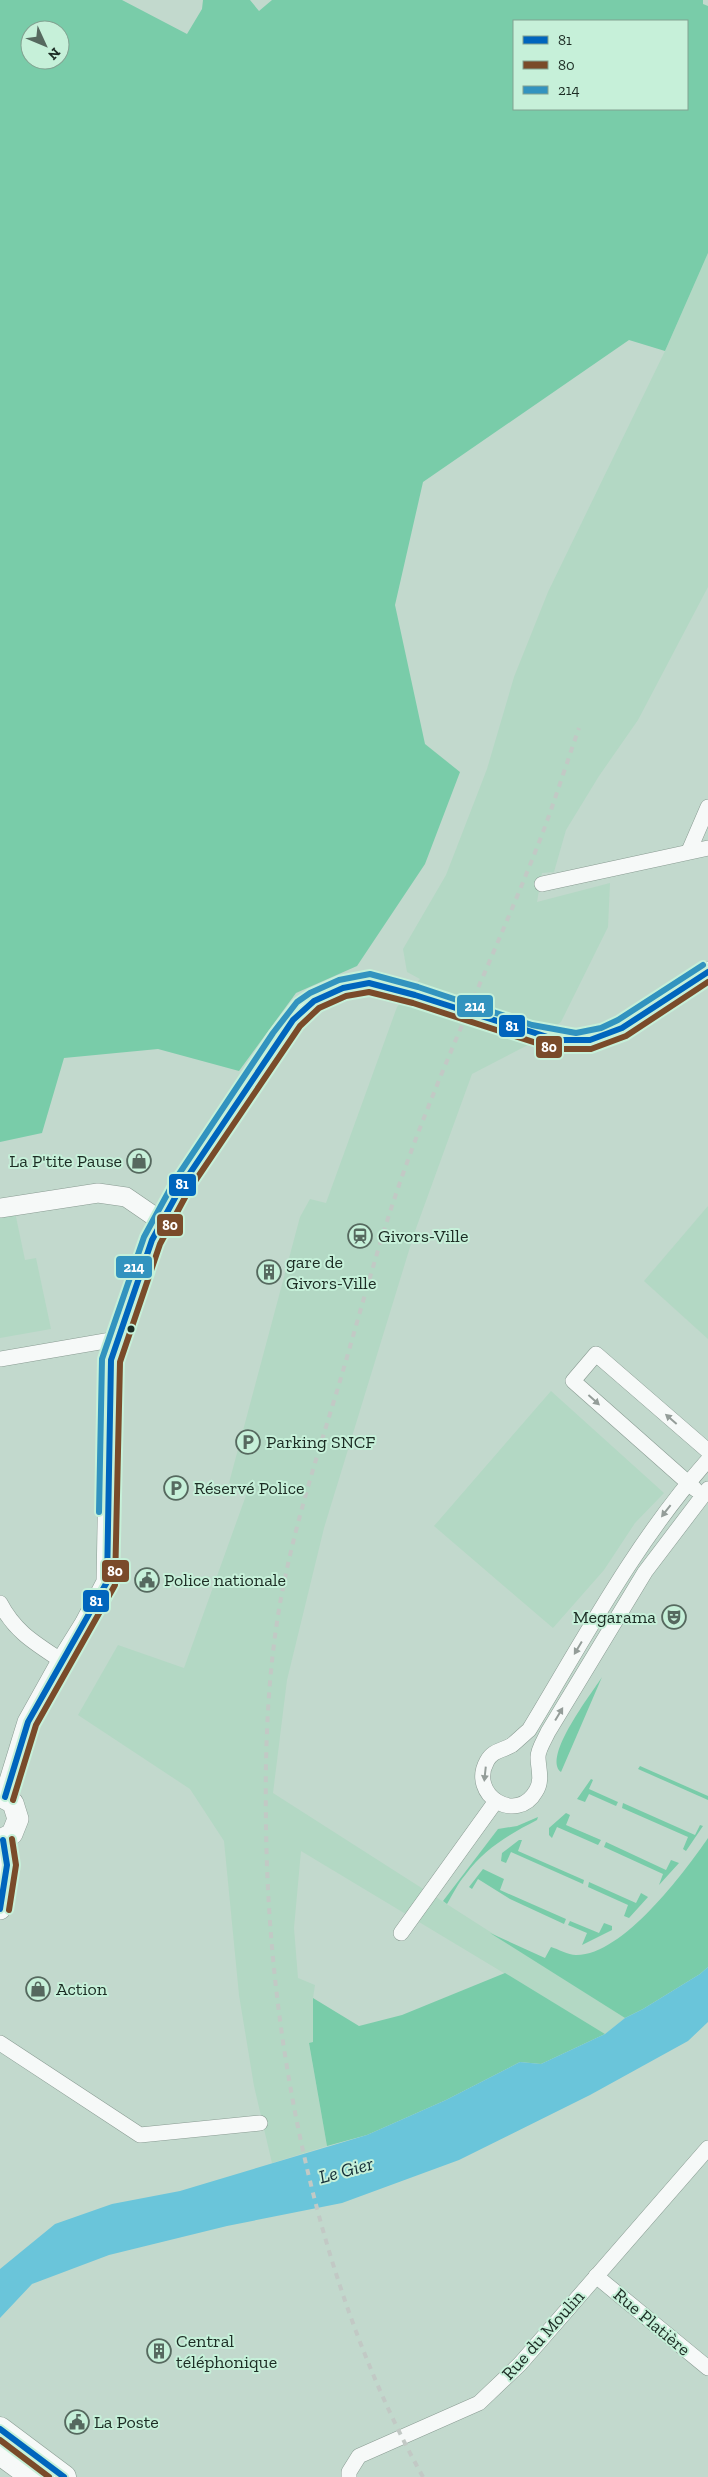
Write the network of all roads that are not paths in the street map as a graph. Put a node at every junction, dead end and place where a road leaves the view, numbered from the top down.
1 (708, 807) edge
2 (708, 848) edge
3 (689, 852) junction
4 (542, 884) dead end
5 (708, 972) edge
6 (0, 1208) edge
7 (161, 1221) junction
8 (117, 1339) junction
9 (0, 1359) edge
10 (708, 1451) edge
11 (708, 1460) edge
12 (688, 1483) junction
13 (706, 1495) edge
14 (0, 1603) edge
15 (62, 1661) junction
16 (2, 1796) edge
17 (496, 1801) junction
18 (1, 1840) edge
19 (0, 1909) edge
20 (402, 1933) dead end
21 (0, 2043) edge
22 (260, 2123) dead end
23 (708, 2148) edge
24 (596, 2276) junction
25 (708, 2368) edge
26 (0, 2430) edge
27 (0, 2452) edge
28 (25, 2470) edge
29 (64, 2477) edge
30 (349, 2477) edge

1 - 3 street
2 - 3 street
3 - 4 street
5 - 7 main road, bridge
6 - 7 street
7 - 8 main road
8 - 9 street
8 - 15 main road
10 -> 12 street
11 - 12 street
12 - 13 street
12 -> 17 street
17 -> 13 street
14 - 15 street
15 - 16 main road
16 - 18 main road
17 - 20 street
18 - 19 main road
21 - 22 street
23 - 24 street, Rue du Moulin
24 - 25 street, Rue Platière
24 - 30 street, Rue du Moulin
26 - 28 main road
27 - 28 main road
28 - 29 main road

